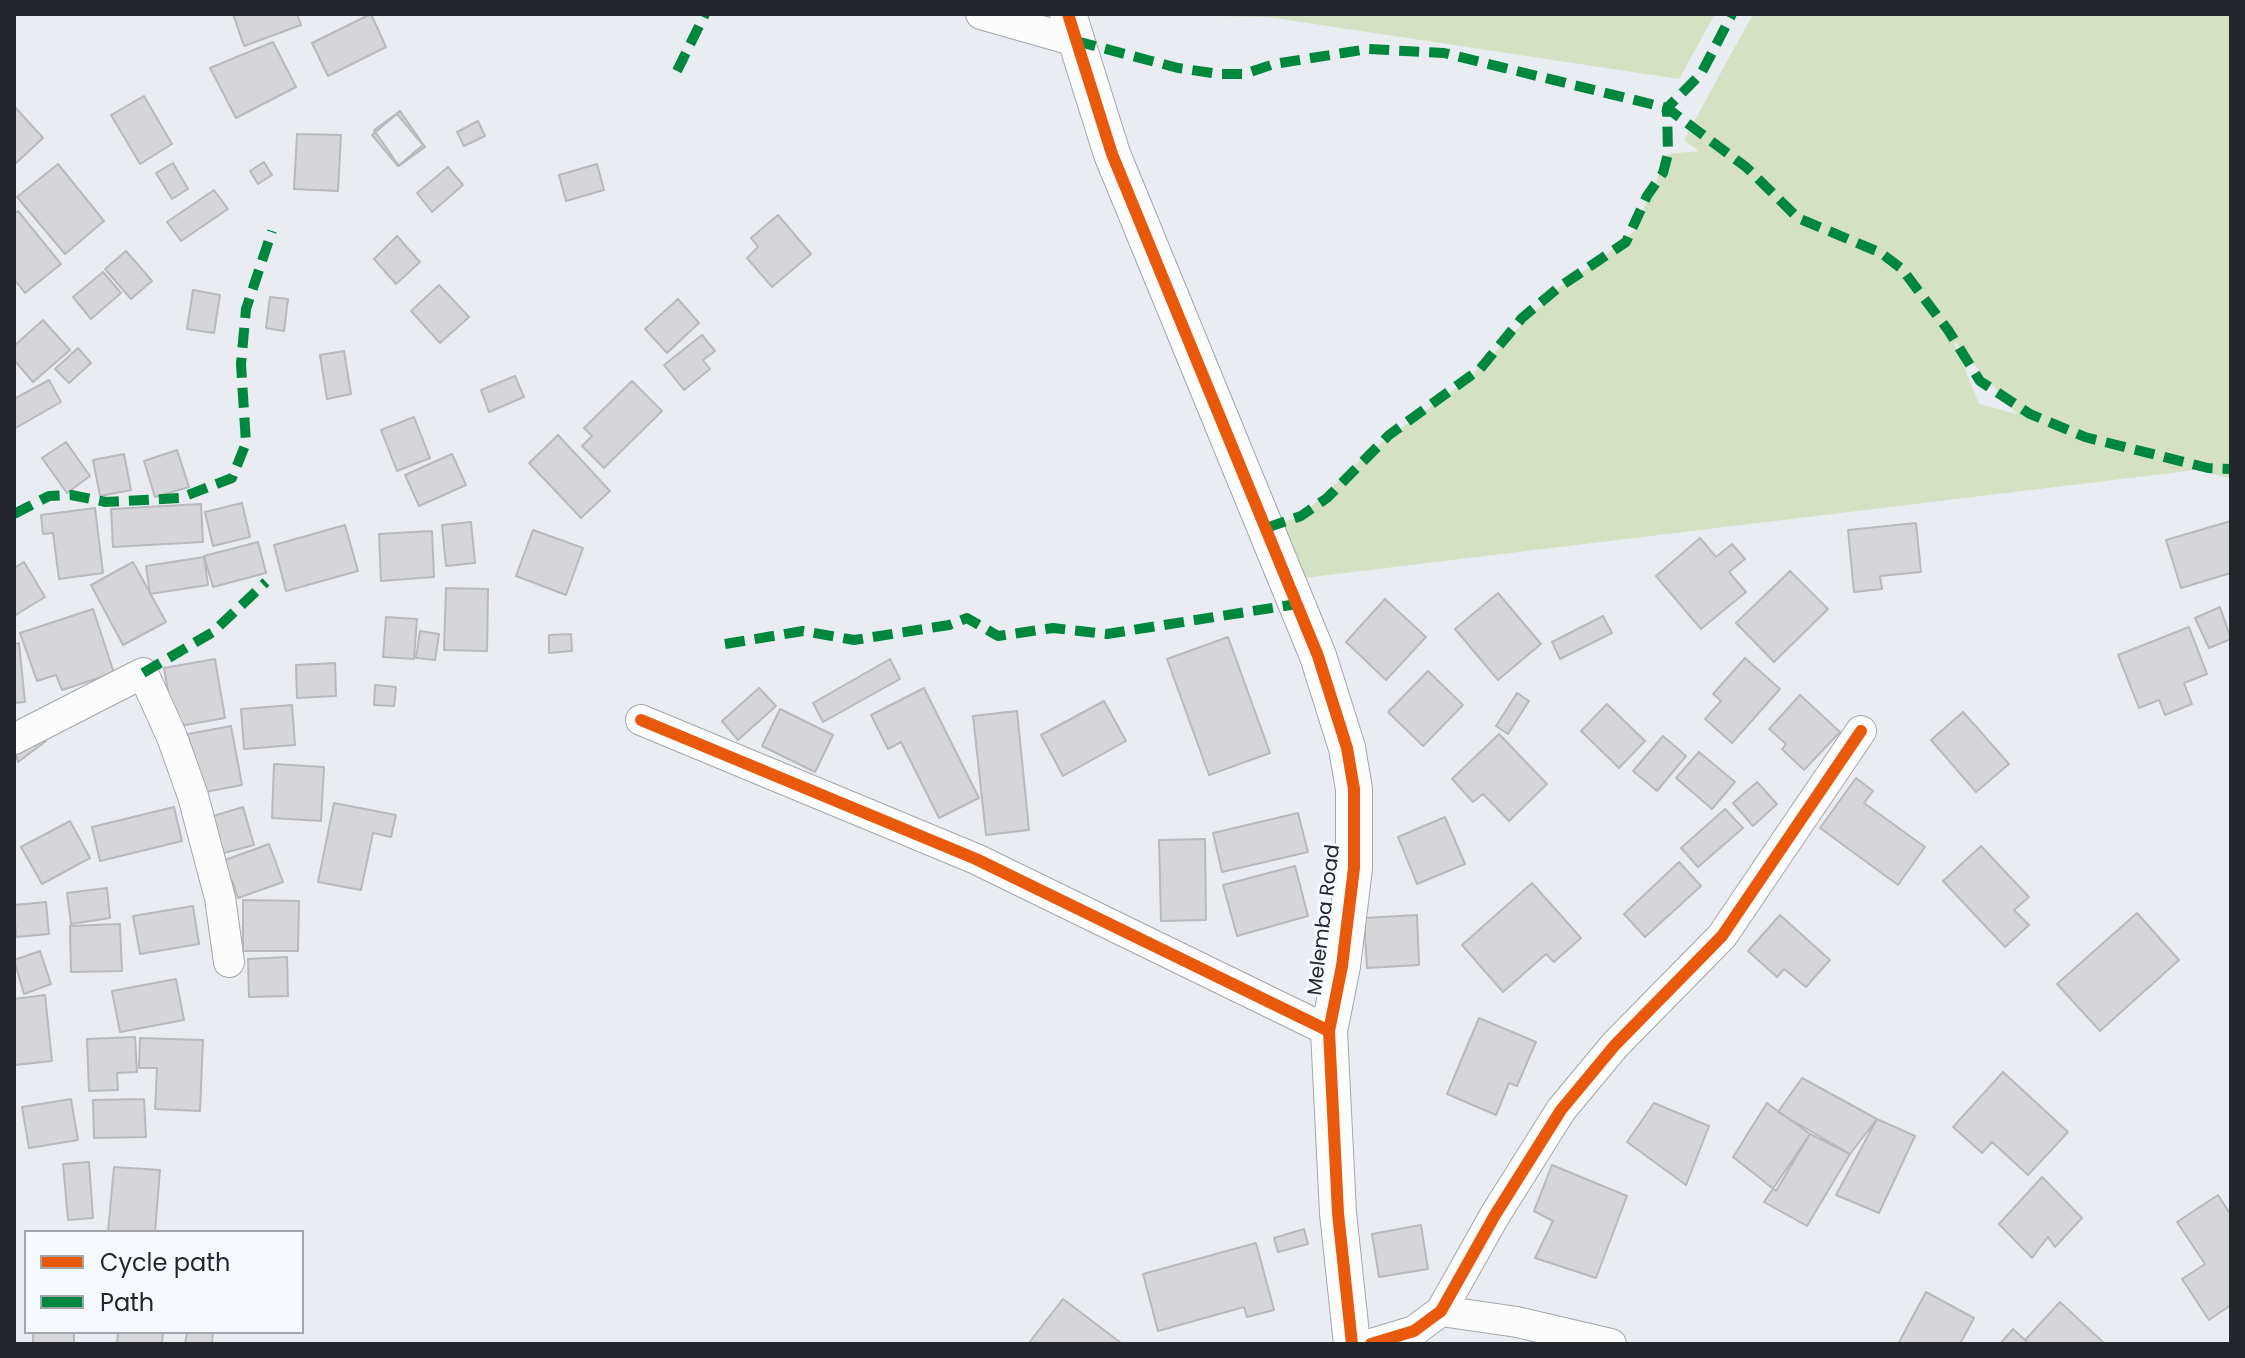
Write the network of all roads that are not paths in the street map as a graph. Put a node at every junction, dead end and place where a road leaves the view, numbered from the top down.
1 (981, 14) edge
2 (1072, 28) edge
3 (641, 720) dead end
4 (1861, 731) dead end
5 (14, 739) edge
6 (229, 962) dead end
7 (1329, 1031) junction
8 (1441, 1311) junction
9 (1352, 1344) edge
10 (1371, 1344) edge
11 (1611, 1344) edge

1 - 2 street
2 - 7 street, Melemba Road
3 - 7 street
4 - 8 street
5 - 6 street
7 - 9 street, Melemba Road
8 - 10 street
8 - 11 street

